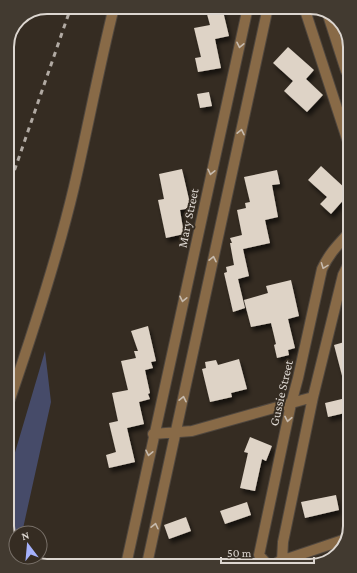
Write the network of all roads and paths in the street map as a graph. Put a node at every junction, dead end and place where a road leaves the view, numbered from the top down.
1 (112, 14) edge
2 (246, 14) edge
3 (266, 14) edge
4 (306, 14) edge
5 (330, 22) edge
6 (343, 61) edge
7 (343, 127) edge
8 (343, 240) edge
9 (343, 275) edge
10 (14, 387) edge
11 (313, 397) junction
12 (291, 404) junction
13 (176, 432) junction
14 (153, 434) junction
15 (340, 541) edge
16 (127, 559) edge
17 (148, 559) edge
18 (262, 559) edge
19 (280, 559) edge
20 (288, 559) edge

1 - 10 street
2 -> 14 street, Mary Street
13 -> 3 street
4 - 7 street
5 - 6 street
8 -> 12 street, Gussie Street
9 - 11 street
11 - 12 street
11 - 19 street
12 - 13 street
12 -> 18 street, Gussie Street
13 - 14 street
17 -> 13 street
14 -> 16 street, Mary Street
15 - 20 street

